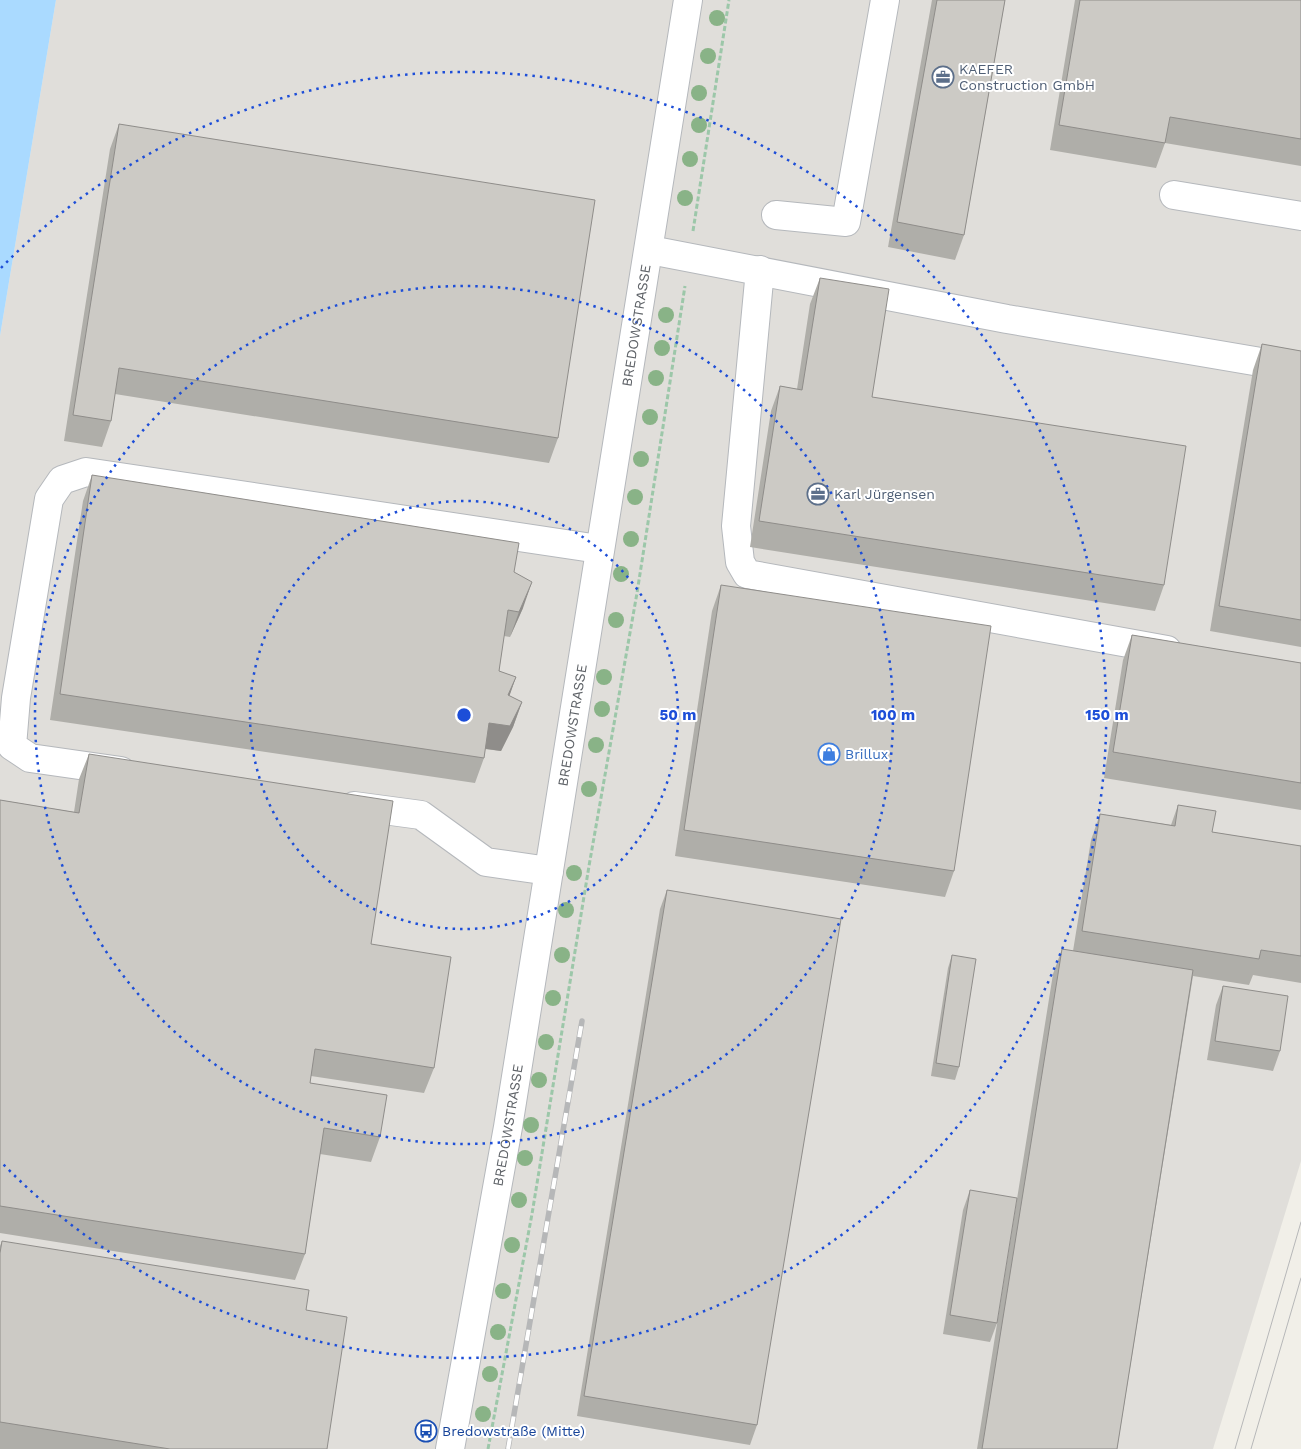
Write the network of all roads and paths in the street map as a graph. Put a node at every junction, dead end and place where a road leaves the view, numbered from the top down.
1 (688, 0) edge
2 (729, 0) edge
3 (885, 0) edge
4 (1174, 196) dead end
5 (776, 215) dead end
6 (1301, 216) edge
7 (650, 250) junction
8 (689, 256) junction
9 (760, 270) junction
10 (1301, 369) edge
11 (599, 549) junction
12 (1195, 655) edge
13 (147, 775) edge
14 (333, 802) edge
15 (549, 871) junction
16 (450, 1449) edge
17 (488, 1449) edge

1 - 7 street, BREDOWSTRASSE
2 - 8 path
3 - 5 street
4 - 6 street
7 - 8 street
7 - 11 street, BREDOWSTRASSE
8 - 9 street
8 - 17 path
9 - 10 street
9 - 12 street
11 - 13 street
11 - 15 street, BREDOWSTRASSE
14 - 15 street
15 - 16 street, BREDOWSTRASSE

